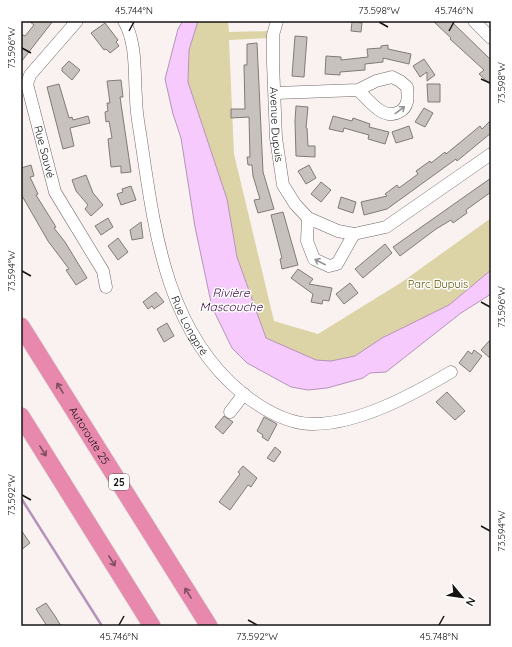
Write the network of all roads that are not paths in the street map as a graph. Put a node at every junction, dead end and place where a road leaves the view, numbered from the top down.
1 (77, 21) edge
2 (124, 21) edge
3 (277, 21) edge
4 (474, 21) edge
5 (491, 38) edge
6 (358, 90) dead end
7 (276, 93) junction
8 (491, 154) edge
9 (308, 218) junction
10 (354, 234) junction
11 (106, 287) dead end
12 (21, 326) edge
13 (451, 372) dead end
14 (244, 394) junction
15 (230, 412) dead end
16 (21, 416) edge
17 (152, 626) edge
18 (209, 626) edge

1 - 11 street, Rue Sauvé
2 - 14 street, Rue Longpré
3 - 7 street, Avenue Dupuis
4 - 5 street
6 - 7 street
7 - 9 street, Avenue Dupuis
8 - 10 street, Avenue Dupuis
9 - 10 street, Avenue Dupuis
10 -> 9 street
18 -> 12 highway, Autoroute 25 / 25
13 - 14 street, Rue Longpré
14 - 15 street
16 -> 17 highway

